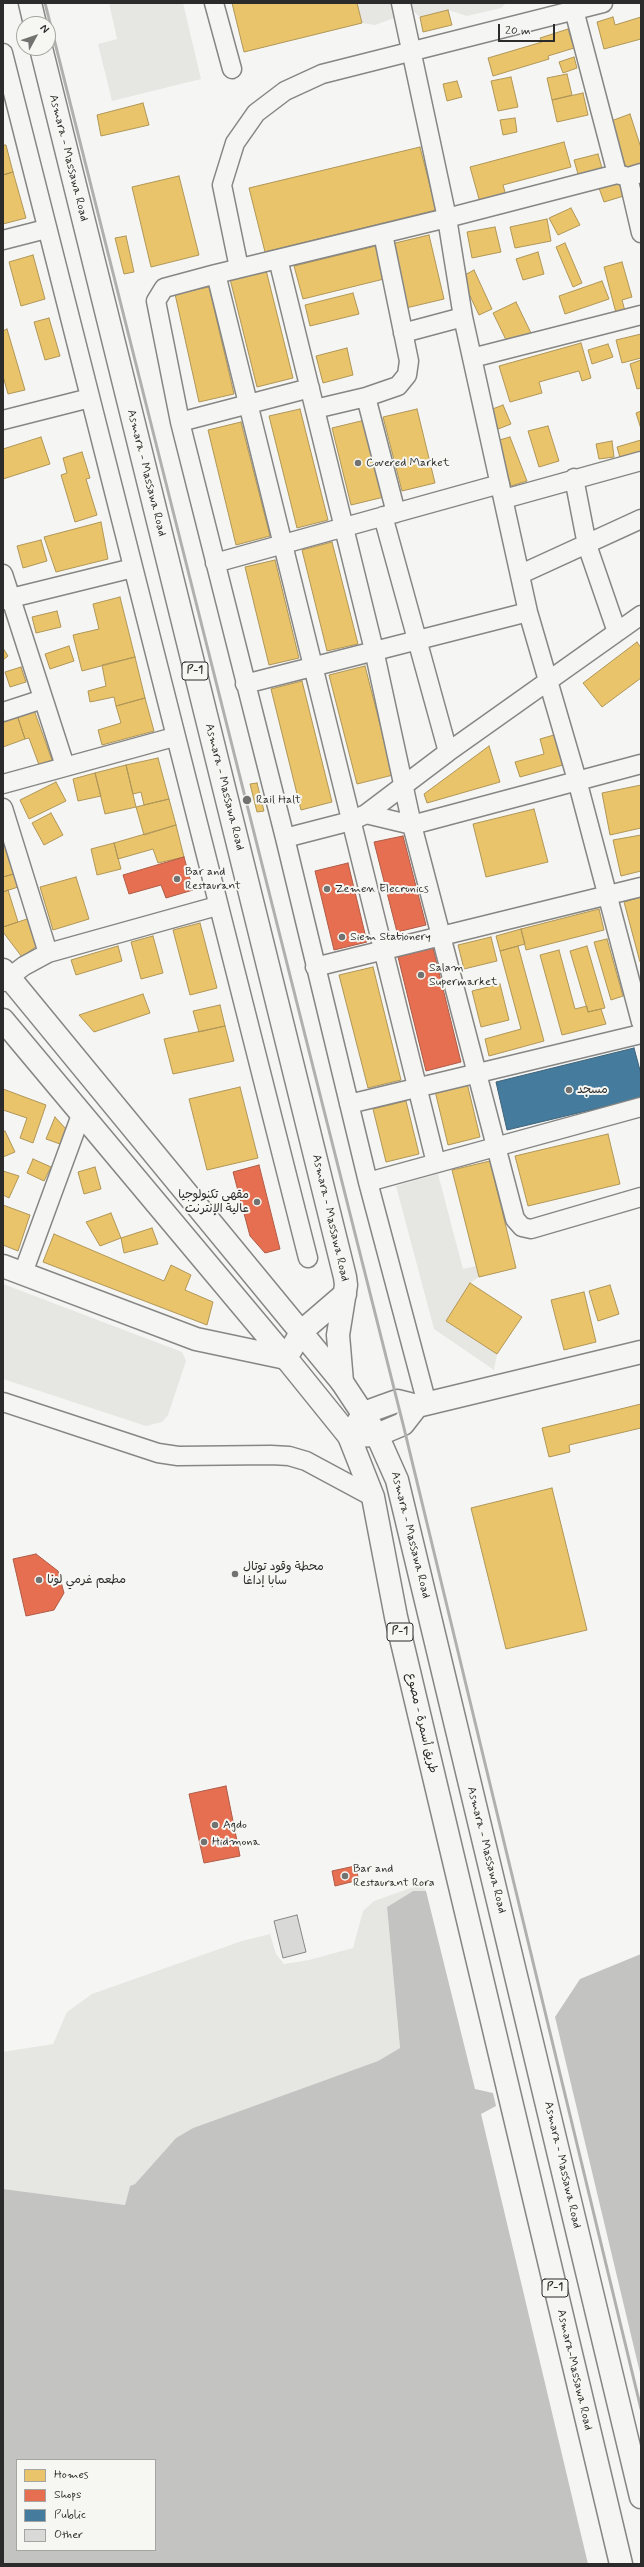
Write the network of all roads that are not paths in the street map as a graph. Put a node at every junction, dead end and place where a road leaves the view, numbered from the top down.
1 (30, 3) edge
2 (401, 3) edge
3 (603, 3) edge
4 (215, 4) edge
5 (574, 10) junction
6 (33, 16) edge
7 (412, 52) junction
8 (3, 53) edge
9 (43, 56) edge
10 (232, 68) dead end
11 (628, 175) edge
12 (447, 218) junction
13 (46, 229) junction
14 (641, 233) edge
15 (383, 234) junction
16 (3, 240) edge
17 (278, 259) junction
18 (239, 268) junction
19 (216, 274) junction
20 (641, 315) edge
21 (463, 317) junction
22 (403, 333) junction
23 (472, 358) junction
24 (310, 388) junction
25 (366, 397) junction
26 (90, 398) junction
27 (249, 404) junction
28 (315, 409) junction
29 (3, 420) edge
30 (180, 422) junction
31 (641, 461) edge
32 (574, 478) junction
33 (502, 491) junction
34 (389, 514) junction
35 (641, 519) edge
36 (344, 527) junction
37 (282, 544) junction
38 (587, 545) junction
39 (215, 563) junction
40 (133, 568) junction
41 (3, 574) edge
42 (521, 574) junction
43 (7, 600) edge
44 (528, 612) junction
45 (641, 615) edge
46 (617, 632) junction
47 (418, 639) junction
48 (374, 650) junction
49 (312, 666) junction
50 (550, 679) junction
51 (245, 684) junction
52 (43, 699) junction
53 (3, 712) edge
54 (174, 737) junction
55 (448, 752) junction
56 (641, 764) edge
57 (65, 766) junction
58 (578, 780) junction
59 (3, 784) edge
60 (403, 787) junction
61 (3, 808) edge
62 (358, 818) junction
63 (412, 825) junction
64 (285, 838) junction
65 (641, 887) edge
66 (609, 895) junction
67 (217, 906) junction
68 (442, 934) junction
69 (383, 950) junction
70 (48, 953) junction
71 (315, 967) junction
72 (5, 977) edge
73 (3, 1020) edge
74 (641, 1022) edge
75 (641, 1034) edge
76 (477, 1074) junction
77 (417, 1087) junction
78 (349, 1104) junction
79 (641, 1107) edge
80 (81, 1115) junction
81 (494, 1147) junction
82 (436, 1163) junction
83 (368, 1182) junction
84 (641, 1197) edge
85 (308, 1258) dead end
86 (3, 1266) edge
87 (23, 1273) junction
88 (344, 1294) junction
89 (302, 1331) junction
90 (641, 1352) edge
91 (286, 1358) junction
92 (342, 1382) junction
93 (3, 1402) edge
94 (422, 1405) junction
95 (364, 1413) junction
96 (378, 1435) junction
97 (349, 1436) junction
98 (374, 1497) junction
99 (429, 1610) junction
100 (396, 1618) junction
101 (489, 2012) joint
102 (641, 2497) edge
103 (621, 2564) edge

1 - 6 main road
2 - 7 street
3 - 5 street
4 - 10 street
5 - 7 street
5 - 11 street
7 - 12 street
7 - 18 street
8 - 13 street
9 - 88 main road, Asmara - Massawa Road / P-1
11 - 12 street
11 - 14 street
12 - 15 street
12 - 21 street
13 - 16 street
13 - 26 street
15 - 17 street
15 - 22 street
17 - 18 street
17 - 24 street
18 - 19 street
19 - 27 street
19 - 30 street
20 - 23 street
21 - 22 street
21 - 23 street
22 - 25 street
23 - 33 street
24 - 27 street
24 - 28 street
25 - 28 street
25 - 34 street
26 - 29 street
26 - 40 street
27 - 30 street
27 - 37 street
28 - 36 street
30 - 39 street
31 - 32 street
32 - 33 street
32 - 38 street
33 - 34 street
33 - 42 street
34 - 36 street
34 - 47 street
35 - 38 street
36 - 37 street
36 - 48 street
37 - 39 street
37 - 49 street
38 - 42 street
38 - 46 street
39 - 51 street
40 - 43 street
40 - 54 street
41 - 43 street
42 - 44 street
43 - 52 street
44 - 47 street
44 - 50 street
45 - 46 street
46 - 50 street
47 - 48 street
47 - 55 street
48 - 49 street
48 - 60 street
49 - 51 street
49 - 62 street
50 - 55 street
50 - 58 street
51 - 64 street
52 - 53 street
52 - 57 street
54 - 57 street
54 - 67 street
55 - 60 street
56 - 58 street
57 - 59 street
58 - 63 street
58 - 66 street
60 - 62 street
60 - 63 street
61 - 70 street
62 - 63 street
62 - 64 street
62 - 69 street
63 - 68 street
64 - 71 street
65 - 66 street
66 - 68 street
66 - 74 street
67 - 70 street
67 - 85 street
68 - 69 street
68 - 76 street
69 - 71 street
69 - 77 street
70 - 72 street
71 - 78 street
72 - 89 main road
73 - 80 main road, طريق أسمرة - مصوع
75 - 76 street
76 - 77 street
76 - 81 street
77 - 78 street
77 - 82 street
78 - 83 street
79 - 81 street
80 - 87 street
80 - 91 main road, طريق أسمرة - مصوع
81 - 82 street
81 - 84 street
82 - 83 street
83 - 94 street
86 - 87 main road
87 - 91 main road
88 - 89 main road
88 - 92 main road, Asmara - Massawa Road / P-1
89 - 91 main road
89 - 92 main road
90 - 94 main road
91 - 97 main road, طريق أسمرة - مصوع / P-1
92 - 95 main road, Asmara - Massawa Road
93 - 98 street
94 - 95 main road
94 - 96 main road
95 - 96 main road, Asmara - Massawa Road
95 - 97 main road
96 - 97 main road
96 - 99 main road, Asmara - Massawa Road
97 - 98 main road, طريق أسمرة - مصوع / P-1
98 - 100 main road, طريق أسمرة - مصوع / P-1
99 - 100 main road
99 - 102 main road, Asmara - Massawa Road
100 - 101 main road, طريق أسمرة - مصوع / P-1
101 - 103 main road, Asmara-Massawa Road / P-1

